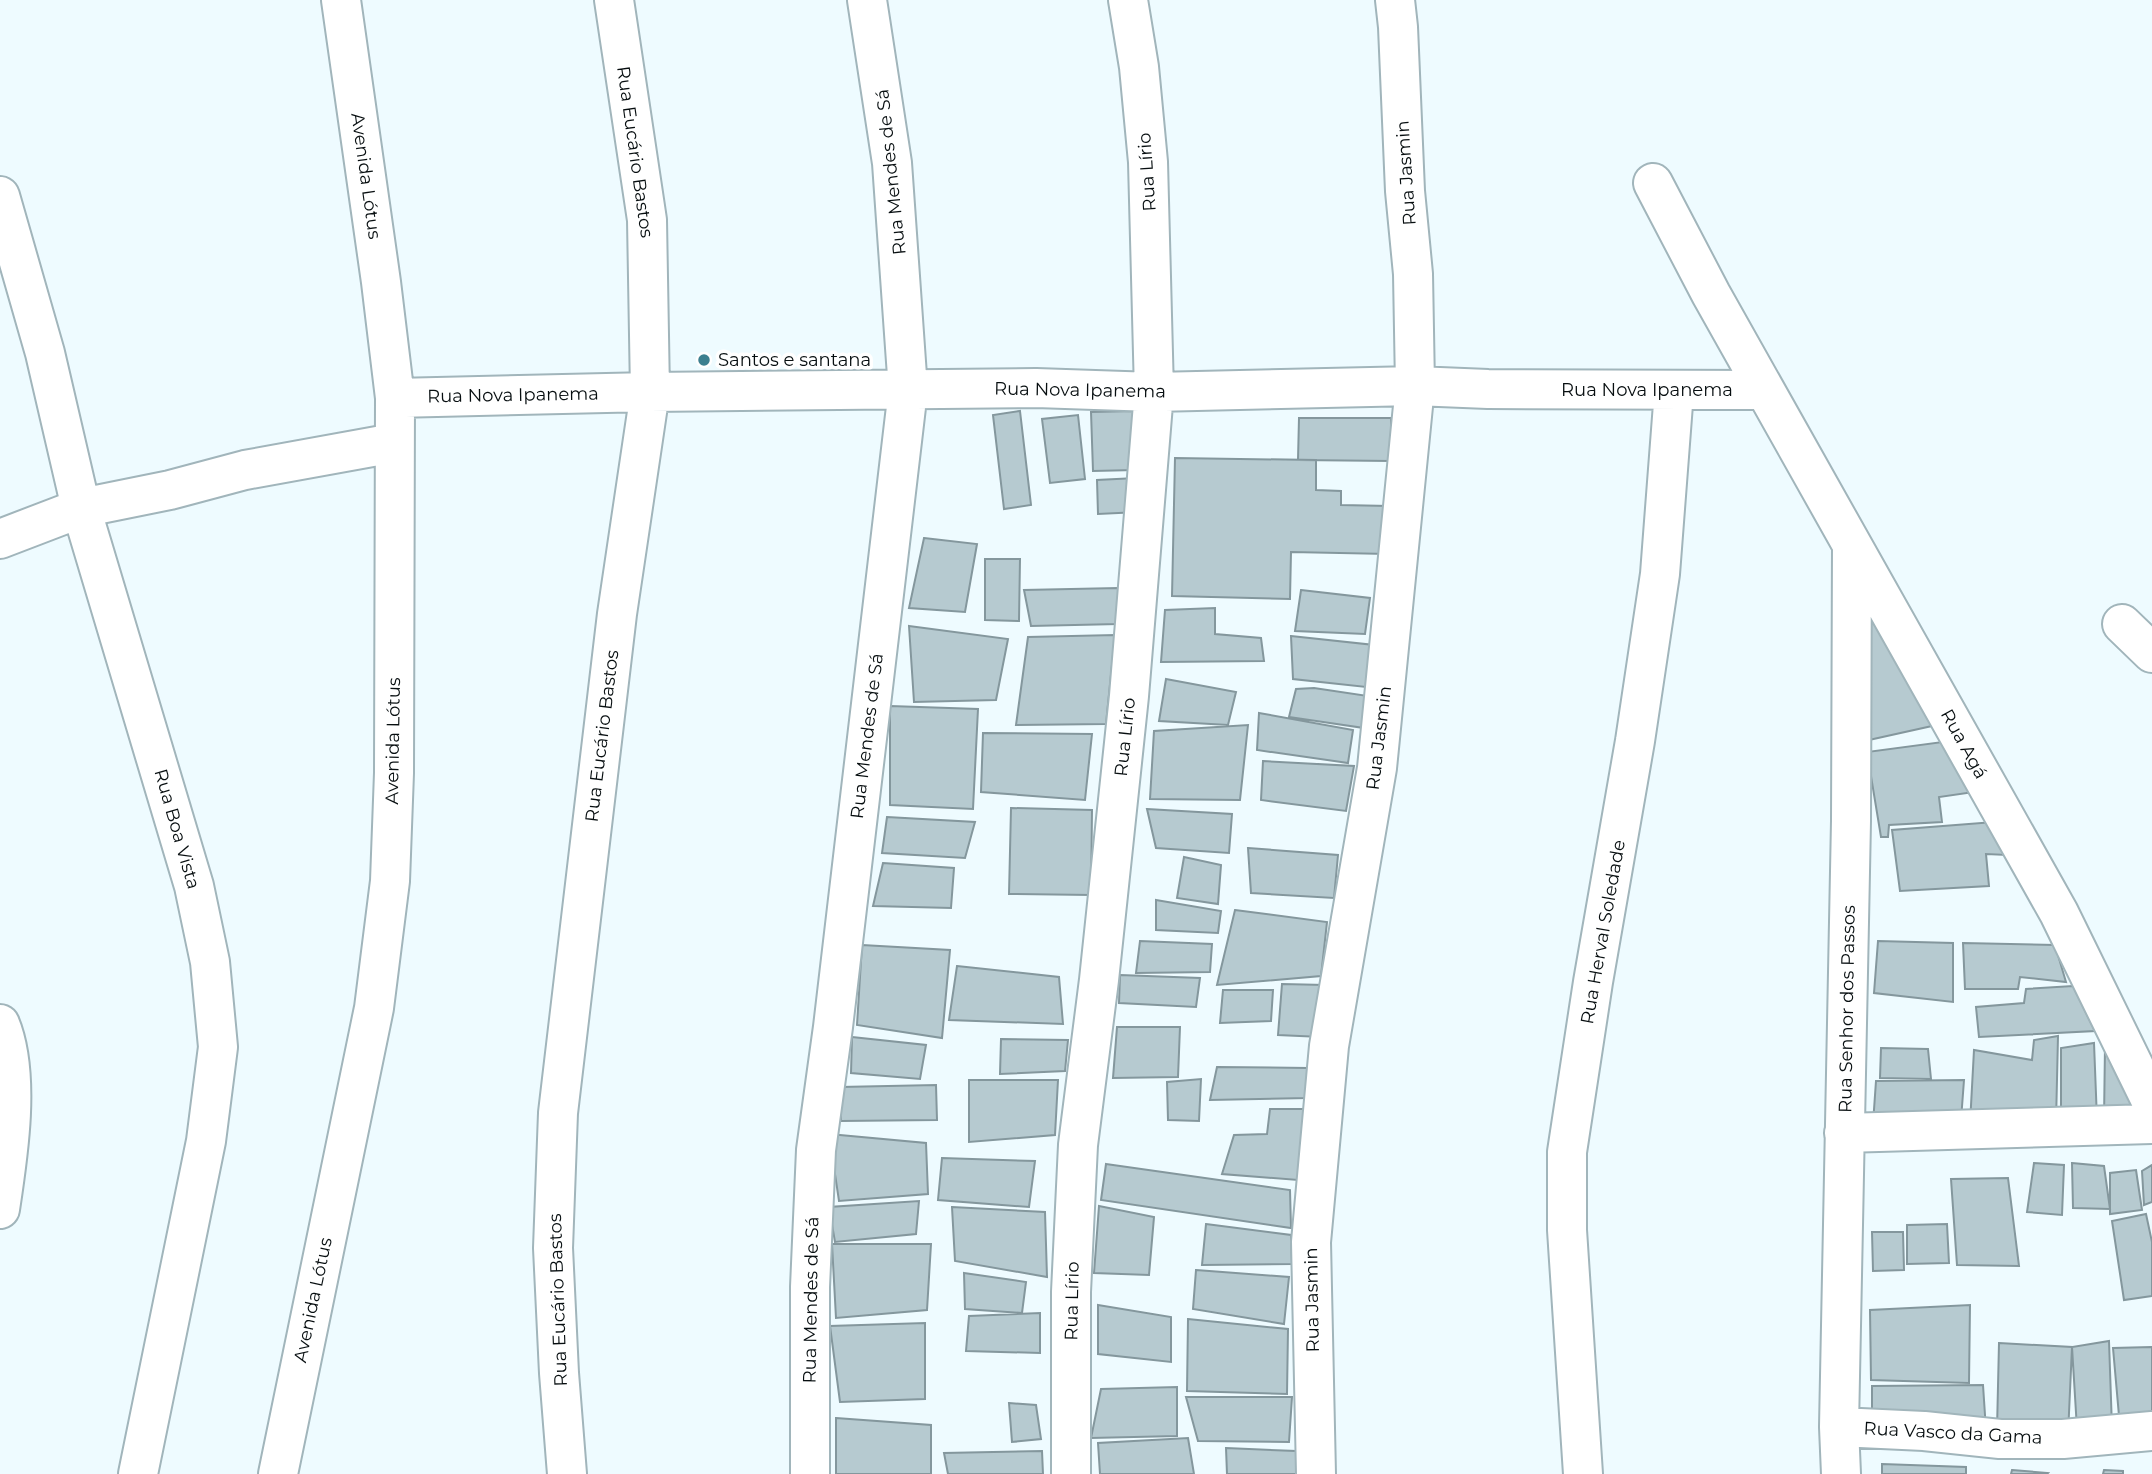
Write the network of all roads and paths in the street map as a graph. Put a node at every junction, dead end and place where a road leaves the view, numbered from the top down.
1 (341, 0) edge
2 (614, 0) edge
3 (867, 0) edge
4 (1128, 0) edge
5 (1395, 0) edge
6 (1653, 183) dead end
7 (0, 195) edge
8 (1415, 386) junction
9 (908, 390) junction
10 (1765, 390) junction
11 (1154, 391) junction
12 (1674, 391) junction
13 (650, 392) junction
14 (395, 398) junction
15 (394, 443) junction
16 (80, 508) junction
17 (0, 539) edge
18 (1852, 544) junction
19 (2122, 624) dead end
20 (2152, 653) edge
21 (0, 1024) edge
22 (2152, 1103) edge
23 (2152, 1124) edge
24 (1844, 1133) junction
25 (0, 1209) edge
26 (1839, 1427) junction
27 (2152, 1431) edge
28 (138, 1474) edge
29 (278, 1474) edge
30 (567, 1474) edge
31 (810, 1474) edge
32 (1071, 1474) edge
33 (1316, 1474) edge
34 (1583, 1474) edge
35 (1842, 1474) edge

1 - 14 street, Avenida Lótus
2 - 13 street, Rua Eucário Bastos
3 - 9 street, Rua Mendes de Sá
4 - 11 street, Rua Lírio
5 - 8 street, Rua Jasmin
6 - 10 street, Rua Agá
7 - 16 street, Rua Boa Vista
8 - 11 street, Rua Nova Ipanema
8 - 12 street, Rua Nova Ipanema
8 - 33 street, Rua Jasmin
9 - 11 street, Rua Nova Ipanema
9 - 13 street, Rua Nova Ipanema
9 - 31 street, Rua Mendes de Sá
10 - 12 street, Rua Nova Ipanema
10 - 18 street, Rua Agá
11 - 32 street, Rua Lírio
12 - 34 street, Rua Herval Soledade
13 - 14 street, Rua Nova Ipanema
13 - 30 street, Rua Eucário Bastos
14 - 15 street, Avenida Lótus
15 - 16 street
15 - 29 street, Avenida Lótus
16 - 17 street
16 - 28 street, Rua Boa Vista
18 - 22 street, Rua Agá
18 - 24 street, Rua Senhor dos Passos
19 - 20 street
21 - 25 street
23 - 24 street
24 - 26 street, Rua Senhor dos Passos
26 - 27 street, Rua Vasco da Gama
26 - 35 street, Rua Senhor dos Passos

